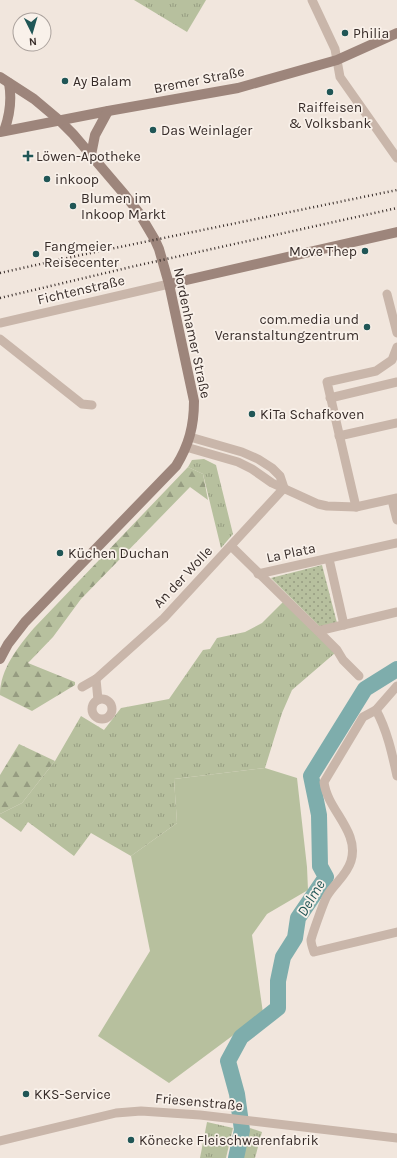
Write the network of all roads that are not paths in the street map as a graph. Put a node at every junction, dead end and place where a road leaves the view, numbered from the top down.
1 (312, 0) edge
2 (397, 33) edge
3 (337, 60) junction
4 (0, 77) edge
5 (9, 83) junction
6 (108, 110) junction
7 (59, 120) junction
8 (2, 131) edge
9 (91, 155) junction
10 (397, 158) edge
11 (397, 232) edge
12 (169, 284) junction
13 (387, 294) dead end
14 (0, 323) edge
15 (397, 333) edge
16 (0, 339) edge
17 (397, 347) edge
18 (397, 382) edge
19 (330, 398) junction
20 (92, 405) dead end
21 (397, 422) edge
22 (339, 436) junction
23 (188, 442) junction
24 (284, 488) junction
25 (394, 499) edge
26 (356, 507) junction
27 (397, 520) edge
28 (397, 543) edge
29 (231, 546) junction
30 (329, 559) junction
31 (258, 574) junction
32 (397, 612) edge
33 (344, 625) junction
34 (318, 631) junction
35 (4, 642) edge
36 (0, 659) edge
37 (358, 676) dead end
38 (96, 679) junction
39 (397, 686) edge
40 (82, 687) dead end
41 (98, 700) dead end
42 (376, 710) junction
43 (397, 776) edge
44 (397, 932) edge
45 (397, 1138) edge
46 (0, 1141) edge

1 - 3 street
2 - 3 street, Bremer Straße
3 - 6 street, Bremer Straße
3 - 10 street
4 - 5 street, Nordenhamer Straße
5 - 7 street, Nordenhamer Straße
5 - 8 street
6 - 7 street, Bremer Straße
6 - 9 street
7 - 8 street, Bremer Straße
7 - 9 street, Nordenhamer Straße
9 - 12 street, Nordenhamer Straße
11 - 12 street
12 - 14 street, Fichtenstraße
12 - 23 street, Nordenhamer Straße
13 - 15 street
16 - 20 street
17 - 19 street
18 - 19 street
19 - 22 street
21 - 22 street
22 - 26 street
23 - 24 street
23 - 35 street, Nordenhamer Straße
24 - 26 street
24 - 29 street, An der Wolle
25 - 26 street
25 - 27 street
28 - 30 street, La Plata
29 - 31 street
29 - 38 street, An der Wolle
30 - 31 street, La Plata
30 - 33 street, La Plata
31 - 34 street
32 - 33 street
33 - 34 street
34 - 37 street
35 - 36 street, Nordenhamer Straße
38 - 40 street, An der Wolle
38 - 41 street
39 - 42 street
42 - 43 street
42 - 44 street
45 - 46 street, Friesenstraße

